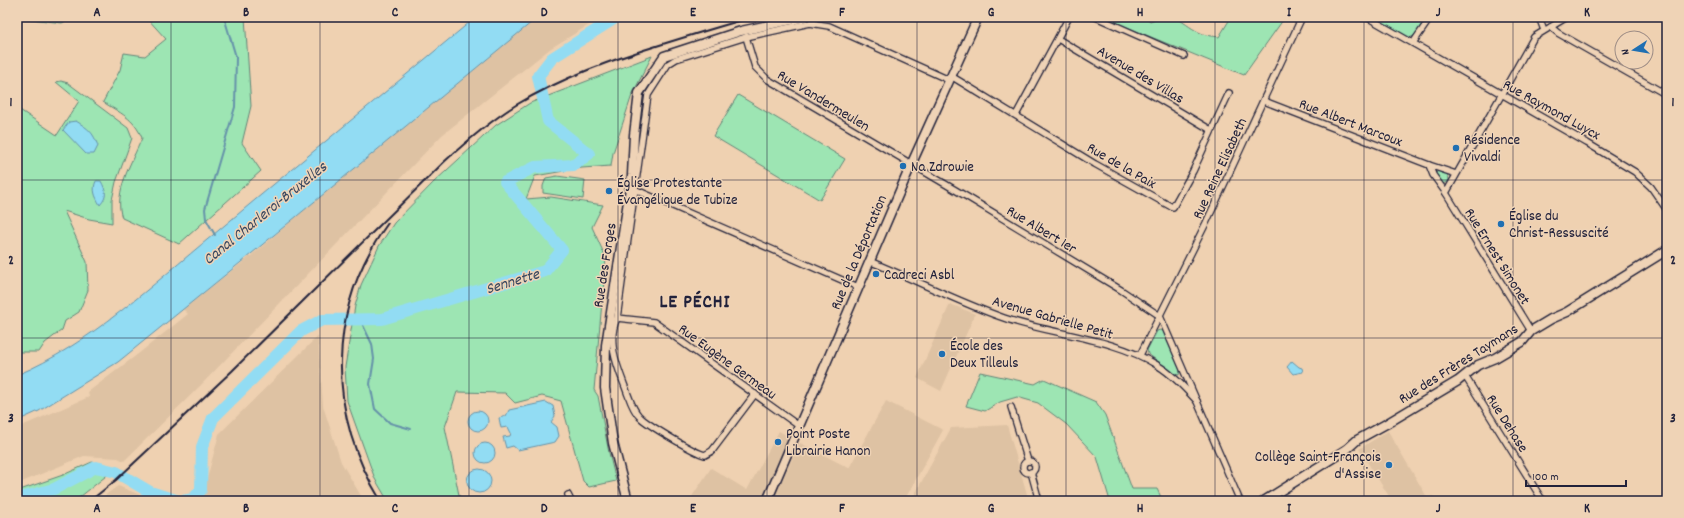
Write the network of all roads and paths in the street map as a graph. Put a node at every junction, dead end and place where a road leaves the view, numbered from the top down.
1 (817, 17) edge
2 (978, 17) edge
3 (1069, 17) edge
4 (1096, 17) edge
5 (1302, 17) edge
6 (1307, 17) edge
7 (1367, 17) edge
8 (1431, 17) edge
9 (1539, 17) edge
10 (1567, 17) edge
11 (808, 20) edge
12 (1551, 26) junction
13 (1297, 28) junction
14 (1544, 30) junction
15 (746, 37) junction
16 (1058, 39) junction
17 (1413, 43) junction
18 (1184, 56) dead end
19 (950, 78) junction
20 (1229, 93) dead end
21 (1501, 95) junction
22 (1667, 95) edge
23 (1264, 102) junction
24 (1016, 115) junction
25 (1211, 130) junction
26 (910, 165) junction
27 (1429, 165) junction
28 (1456, 174) junction
29 (634, 189) junction
30 (1446, 193) junction
31 (1667, 210) edge
32 (1667, 250) edge
33 (870, 261) junction
34 (858, 287) junction
35 (1160, 316) junction
36 (617, 318) junction
37 (1531, 331) junction
38 (613, 337) junction
39 (606, 345) junction
40 (1140, 355) junction
41 (1465, 376) junction
42 (755, 394) junction
43 (1197, 401) junction
44 (1011, 407) dead end
45 (799, 426) junction
46 (628, 501) edge
47 (767, 501) edge
48 (1039, 501) edge
49 (1240, 501) edge
50 (1264, 501) edge
51 (1545, 501) edge

1 - 11 street, Rue des Forges
2 - 19 main road, Rue de la Déportation
3 - 16 street
4 - 18 street, Avenue des Villas
5 - 13 street, Rue Reine Elisabeth
6 - 13 street, Rue Reine Elisabeth
7 - 17 street, Rue Raymond Luycx
8 - 17 street
9 - 14 street
10 - 12 street
11 - 15 street, Rue des Forges
11 - 19 street, Rue des Forges
11 - 39 main road, Rue des Forges
12 - 14 street
12 - 22 street
13 - 23 street, Rue Reine Elisabeth
14 - 21 street
15 - 26 street, Rue Vandermeulen
15 - 29 street, Rue des Forges
16 - 24 street
16 - 25 street, Avenue des Villas
17 - 21 street, Rue Raymond Luycx
19 - 24 street, Rue de la Paix
19 - 26 main road, Rue de la Déportation
20 - 25 street, Rue de la Paix
21 - 28 street
21 - 31 street, Rue Raymond Luycx
23 - 27 street, Rue Albert Marcoux
23 - 35 street, Rue Reine Elisabeth
24 - 25 street, Rue de la Paix
26 - 33 main road, Rue de la Déportation
26 - 35 street, Rue Albert 1er
27 - 28 street
27 - 30 street, Rue Ernest Simonet
28 - 30 street
29 - 34 street
29 - 36 street, Rue des Forges
30 - 37 street, Rue Ernest Simonet
32 - 37 main road, Rue des Frères Taymans
33 - 34 main road, Rue de la Déportation
33 - 40 street, Avenue Gabrielle Petit
34 - 45 main road, Rue de la Déportation
35 - 40 street, Rue Reine Elisabeth
35 - 43 street
36 - 38 street, Rue des Forges
36 - 42 street, Rue Eugène Germeau
37 - 41 main road, Rue des Frères Taymans
38 - 39 street, Rue des Forges
38 - 42 street, Rue des Forges
39 - 46 main road, Rue des Forges
40 - 43 street, Avenue Gabrielle Petit
41 - 50 main road, Rue des Frères Taymans
41 - 51 street, Rue Dehase
42 - 45 street, Rue Eugène Germeau
43 - 49 street
44 - 48 street
45 - 47 main road, Rue de la Déportation

